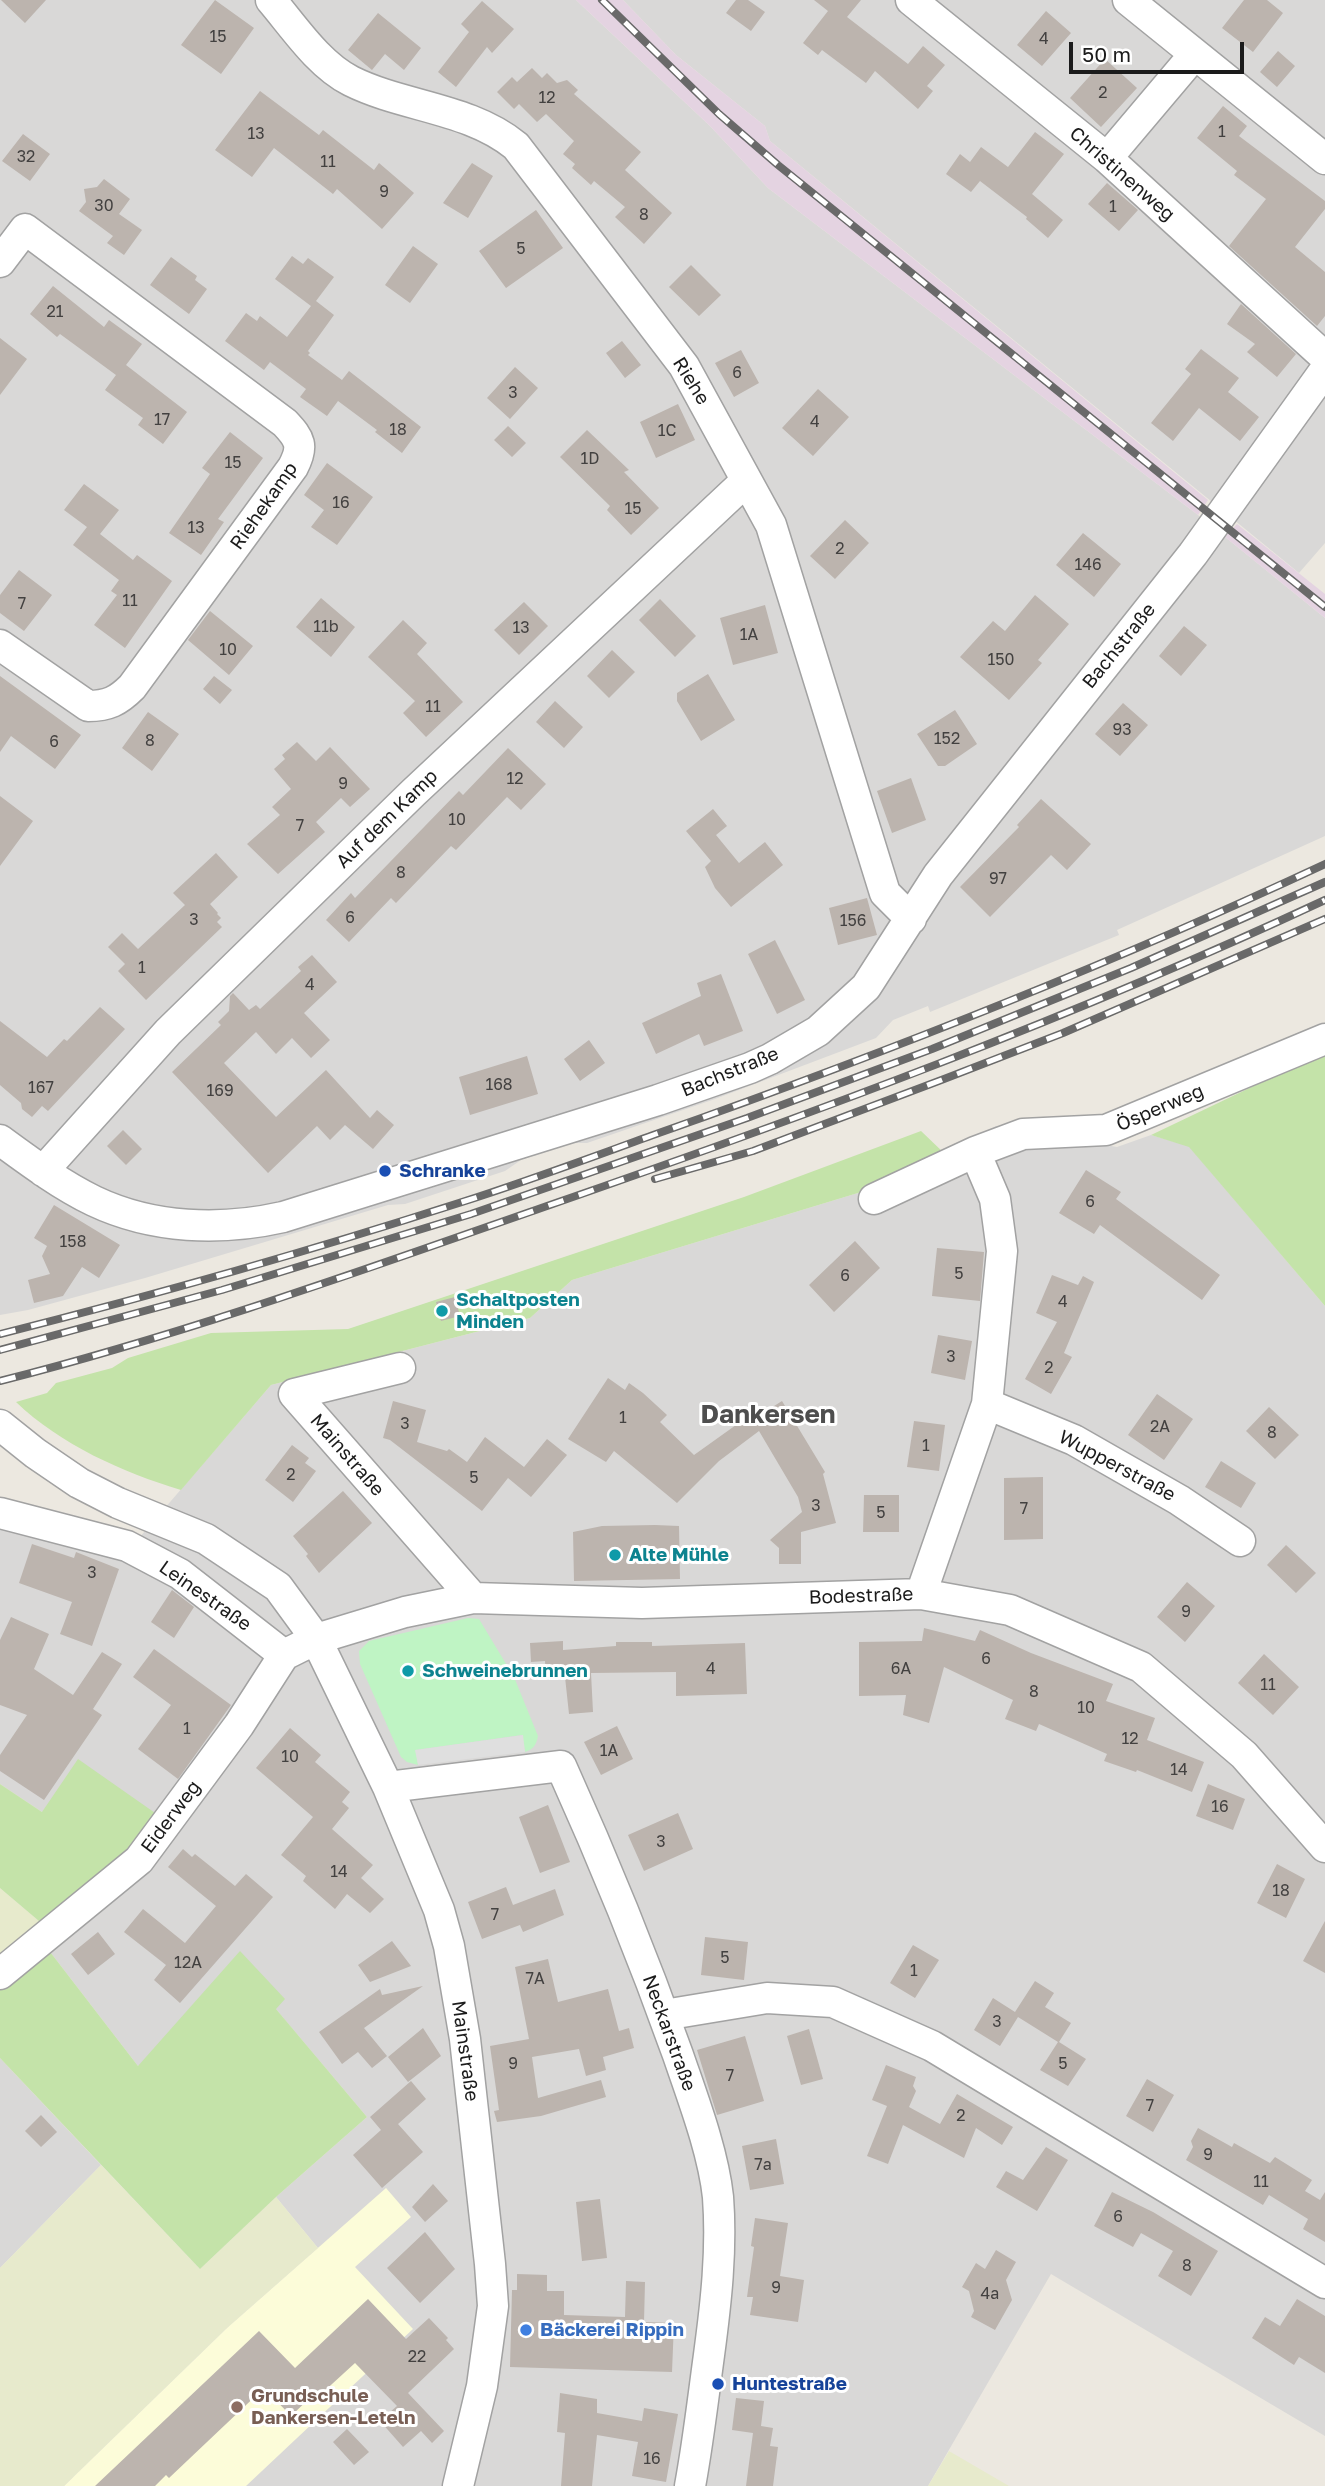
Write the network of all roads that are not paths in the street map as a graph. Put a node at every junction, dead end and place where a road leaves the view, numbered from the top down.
1 (271, 0) edge
2 (911, 0) edge
3 (1135, 2) edge
4 (1194, 55) junction
5 (1107, 158) junction
6 (1325, 159) edge
7 (0, 262) edge
8 (1325, 357) edge
9 (1325, 370) edge
10 (746, 481) junction
11 (0, 645) edge
12 (911, 919) junction
13 (1325, 1039) edge
14 (0, 1140) edge
15 (975, 1152) junction
16 (43, 1171) junction
17 (874, 1199) dead end
18 (400, 1368) dead end
19 (987, 1404) junction
20 (0, 1425) edge
21 (0, 1513) edge
22 (1240, 1541) dead end
23 (921, 1594) junction
24 (473, 1598) junction
25 (316, 1639) junction
26 (284, 1655) junction
27 (388, 1787) junction
28 (1325, 1847) edge
29 (0, 1974) edge
30 (664, 2015) junction
31 (1325, 2283) edge
32 (458, 2486) edge
33 (690, 2486) edge

1 - 10 street, Riehe
2 - 5 street, Christinenweg
3 - 4 street
4 - 5 street
4 - 6 street
5 - 8 street, Christinenweg
7 - 11 street, Riehekamp
9 - 12 street, Bachstraße
10 - 12 street, Riehe
10 - 16 street, Auf dem Kamp
12 - 16 street, Bachstraße
13 - 15 street, Ösperweg
14 - 16 street, Bachstraße
15 - 17 street, Ösperweg
15 - 19 street
18 - 24 street, Mainstraße
19 - 22 street, Wupperstraße
19 - 23 street
20 - 25 street, Mainstraße
21 - 26 street, Leinestraße
23 - 24 street, Bodestraße
23 - 28 street, Bodestraße
24 - 25 street, Bodestraße
25 - 26 street
25 - 27 street, Mainstraße
26 - 29 street, Eiderweg
27 - 30 street, Neckarstraße
27 - 32 street, Mainstraße
30 - 31 street
30 - 33 street, Neckarstraße

